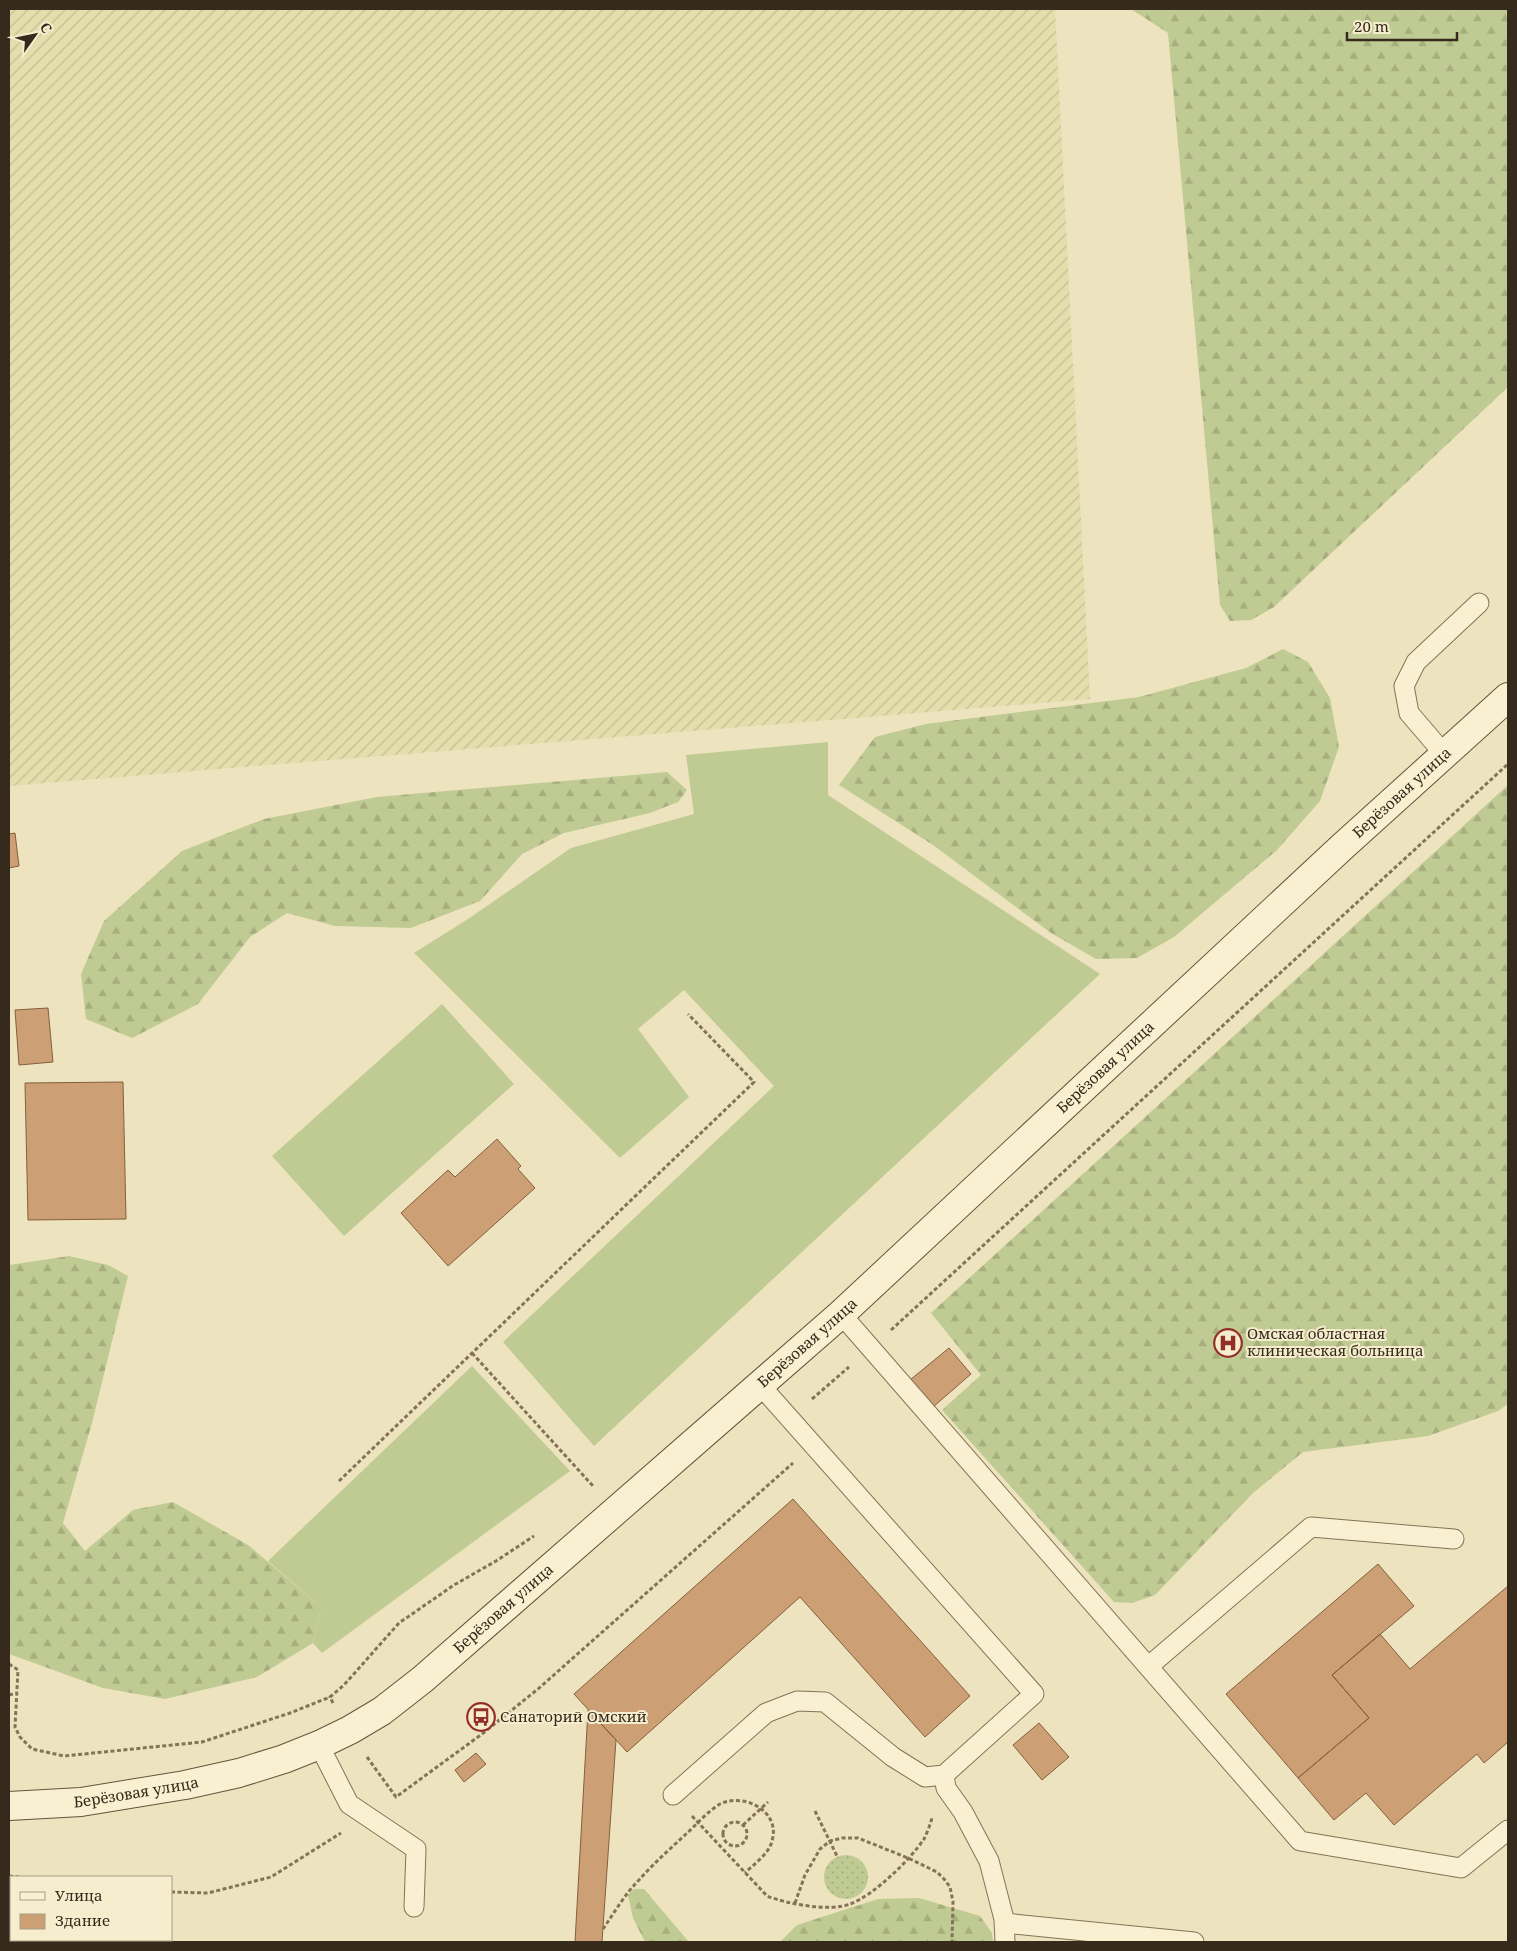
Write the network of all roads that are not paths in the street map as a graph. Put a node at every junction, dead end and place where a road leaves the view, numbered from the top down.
1 (1479, 602) dead end
2 (1508, 697) edge
3 (1444, 755) junction
4 (841, 1314) junction
5 (760, 1385) junction
6 (1454, 1539) dead end
7 (1149, 1666) junction
8 (319, 1745) junction
9 (945, 1782) junction
10 (673, 1795) road end
11 (9, 1806) edge
12 (1508, 1830) edge
13 (414, 1907) dead end
14 (1004, 1923) junction
15 (1005, 1942) edge
16 (1194, 1942) edge

1 - 3 lane
2 - 3 main road, Берёзовая улица
3 - 4 main road, Берёзовая улица
4 - 5 main road, Берёзовая улица
4 - 7 lane
5 - 8 main road, Берёзовая улица
5 - 9 lane
6 - 7 lane
7 - 12 lane
8 - 11 main road, Берёзовая улица
8 - 13 lane
9 - 10 lane
9 - 14 lane
14 - 15 lane
14 - 16 lane

